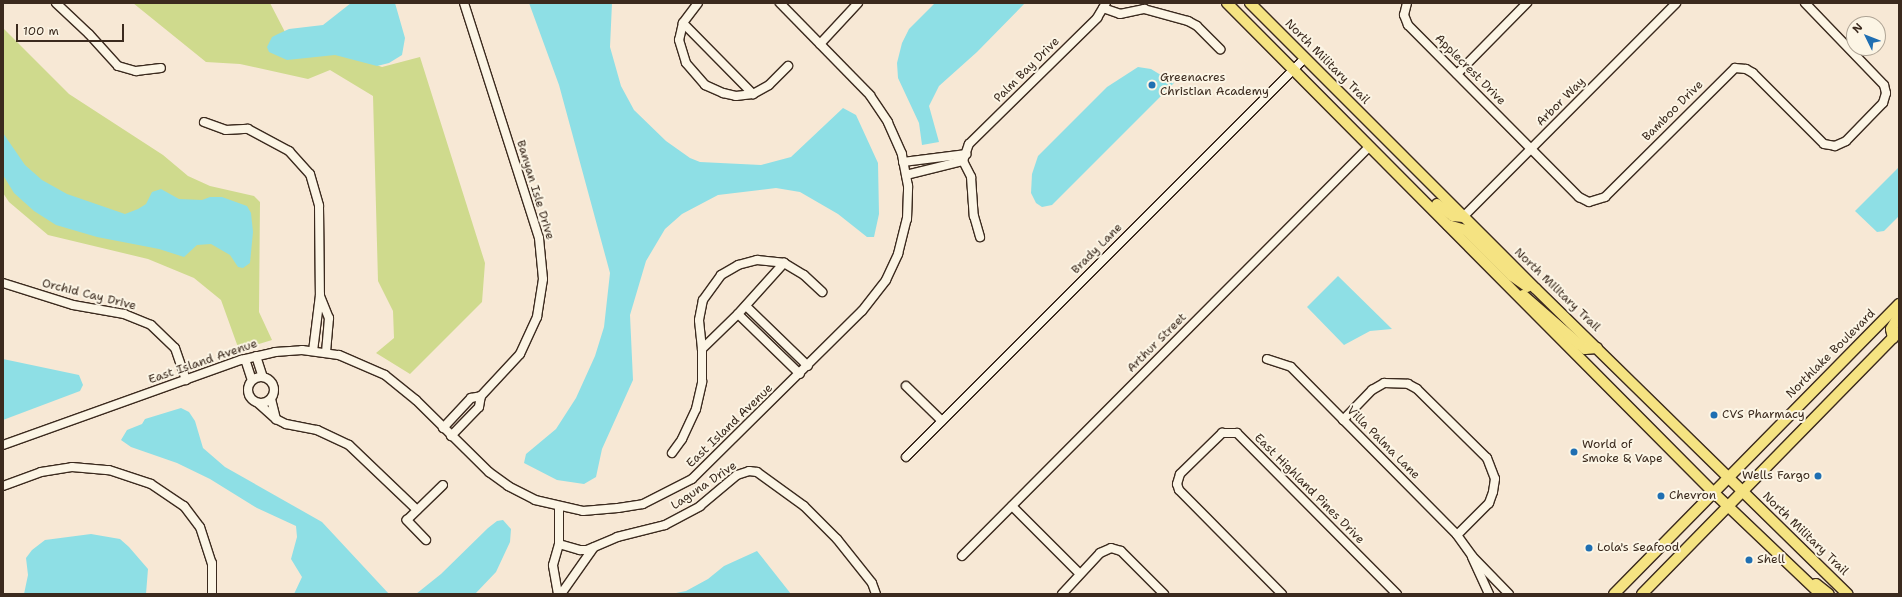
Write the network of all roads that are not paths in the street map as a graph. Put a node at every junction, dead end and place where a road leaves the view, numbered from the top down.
1 (56, 3) edge
2 (464, 3) edge
3 (780, 3) edge
4 (858, 3) edge
5 (1227, 3) edge
6 (1250, 3) edge
7 (1407, 3) edge
8 (1527, 3) edge
9 (1676, 3) edge
10 (1805, 3) edge
11 (700, 4) edge
12 (1105, 6) edge
13 (683, 24) junction
14 (820, 44) junction
15 (1220, 50) dead end
16 (1305, 58) junction
17 (788, 66) dead end
18 (161, 68) dead end
19 (1293, 70) junction
20 (1457, 74) junction
21 (753, 94) junction
22 (204, 122) dead end
23 (1370, 146) junction
24 (1531, 149) junction
25 (965, 158) junction
26 (903, 162) junction
27 (1390, 166) junction
28 (906, 175) junction
29 (1463, 217) junction
30 (1448, 225) junction
31 (980, 237) dead end
32 (784, 263) junction
33 (3, 283) edge
34 (1511, 288) junction
35 (1536, 289) junction
36 (822, 292) dead end
37 (320, 295) junction
38 (1899, 304) edge
39 (746, 306) junction
40 (738, 314) junction
41 (1899, 315) edge
42 (1896, 335) edge
43 (1597, 348) junction
44 (702, 349) junction
45 (313, 351) junction
46 (326, 353) junction
47 (256, 356) junction
48 (245, 359) junction
49 (1267, 359) dead end
50 (808, 366) junction
51 (800, 374) junction
52 (263, 377) junction
53 (186, 380) junction
54 (252, 380) junction
55 (906, 386) dead end
56 (481, 396) junction
57 (271, 399) junction
58 (258, 403) junction
59 (276, 419) junction
60 (1343, 420) junction
61 (942, 421) junction
62 (443, 428) junction
63 (451, 436) junction
64 (3, 445) edge
65 (672, 453) dead end
66 (906, 457) dead end
67 (1728, 477) junction
68 (443, 485) dead end
69 (3, 486) edge
70 (1712, 491) junction
71 (1743, 491) junction
72 (559, 506) junction
73 (1012, 506) junction
74 (1727, 506) junction
75 (417, 510) junction
76 (1457, 535) junction
77 (426, 540) dead end
78 (559, 544) junction
79 (594, 547) junction
80 (962, 556) dead end
81 (1472, 556) junction
82 (1797, 572) junction
83 (1080, 574) junction
84 (212, 594) edge
85 (558, 594) edge
86 (561, 594) edge
87 (876, 594) edge
88 (1062, 594) edge
89 (1164, 594) edge
90 (1282, 594) edge
91 (1397, 594) edge
92 (1489, 594) edge
93 (1509, 594) edge
94 (1614, 594) edge
95 (1642, 594) edge
96 (1820, 594) edge
97 (1830, 594) edge
98 (1847, 594) edge

1 - 18 street
2 - 56 street, Banyan Isle Drive
3 - 14 street, East Island Avenue
4 - 14 street
5 - 19 main road
6 - 16 main road, North Military Trail
7 - 20 street, Applecrest Drive
8 - 20 street
9 - 24 street, Arbor Way
10 - 24 street, Bamboo Drive
11 - 13 street
12 - 15 street
12 - 25 street, Palm Bay Drive
13 - 21 street
13 - 21 street
14 - 26 street, East Island Avenue
16 - 19 street, Brady Lane
16 - 29 main road, North Military Trail
17 - 21 street
19 - 23 main road
19 - 61 street, Brady Lane
20 - 24 street, Applecrest Drive
22 - 37 street
23 - 27 main road
23 - 73 street, Arthur Street
24 - 29 street, Arbor Way
25 - 26 street
25 - 28 street
25 - 31 street
26 - 28 street, East Island Avenue
27 - 29 main road
27 - 30 main road
28 - 50 street, East Island Avenue
29 - 35 main road, North Military Trail
30 - 34 main road
30 - 35 main road
32 - 36 street
32 - 39 street
32 - 44 street
33 - 53 street, Orchid Cay Drive
34 - 43 main road
34 - 70 main road
35 - 43 main road, North Military Trail
37 - 45 street
37 - 46 street
38 - 67 main road, Northlake Boulevard
39 - 40 street
39 - 50 street
40 - 44 street
40 - 51 street
41 - 42 main road
42 - 71 main road
43 - 67 main road, North Military Trail
44 - 65 street
45 - 46 street, East Island Avenue
45 - 47 street, East Island Avenue
46 - 62 street, East Island Avenue
47 - 48 street, East Island Avenue
47 - 52 street
48 - 53 street, East Island Avenue
48 - 54 street
49 - 60 street, Villa Palma Lane
50 - 51 street, East Island Avenue
51 - 72 street, East Island Avenue
52 - 54 street
52 - 57 street
53 - 64 street, East Island Avenue
54 - 58 street
55 - 61 street
56 - 62 street, Banyan Isle Drive
56 - 63 street, Banyan Isle Drive
57 - 58 street
57 - 59 street
58 - 59 street
59 - 75 street
60 - 76 street, Villa Palma Lane
60 - 76 street
61 - 66 street, Brady Lane
62 - 63 street, East Island Avenue
63 - 72 street, East Island Avenue
67 - 70 main road, Northlake Boulevard
67 - 71 main road, North Military Trail
68 - 75 street
69 - 84 street
70 - 74 main road
70 - 94 main road, Northlake Boulevard
71 - 74 main road
71 - 98 main road, North Military Trail
72 - 78 street
73 - 80 street, Arthur Street
73 - 83 street
74 - 82 main road
74 - 95 main road
75 - 77 street
76 - 81 street, Villa Palma Lane
78 - 79 street, Laguna Drive
78 - 85 street
79 - 86 street
79 - 87 street, Laguna Drive
81 - 92 street, Villa Palma Lane
81 - 93 street, Villa Palma Lane
82 - 96 main road
82 - 97 main road
83 - 88 street
83 - 89 street
90 - 91 street, East Highland Pines Drive

